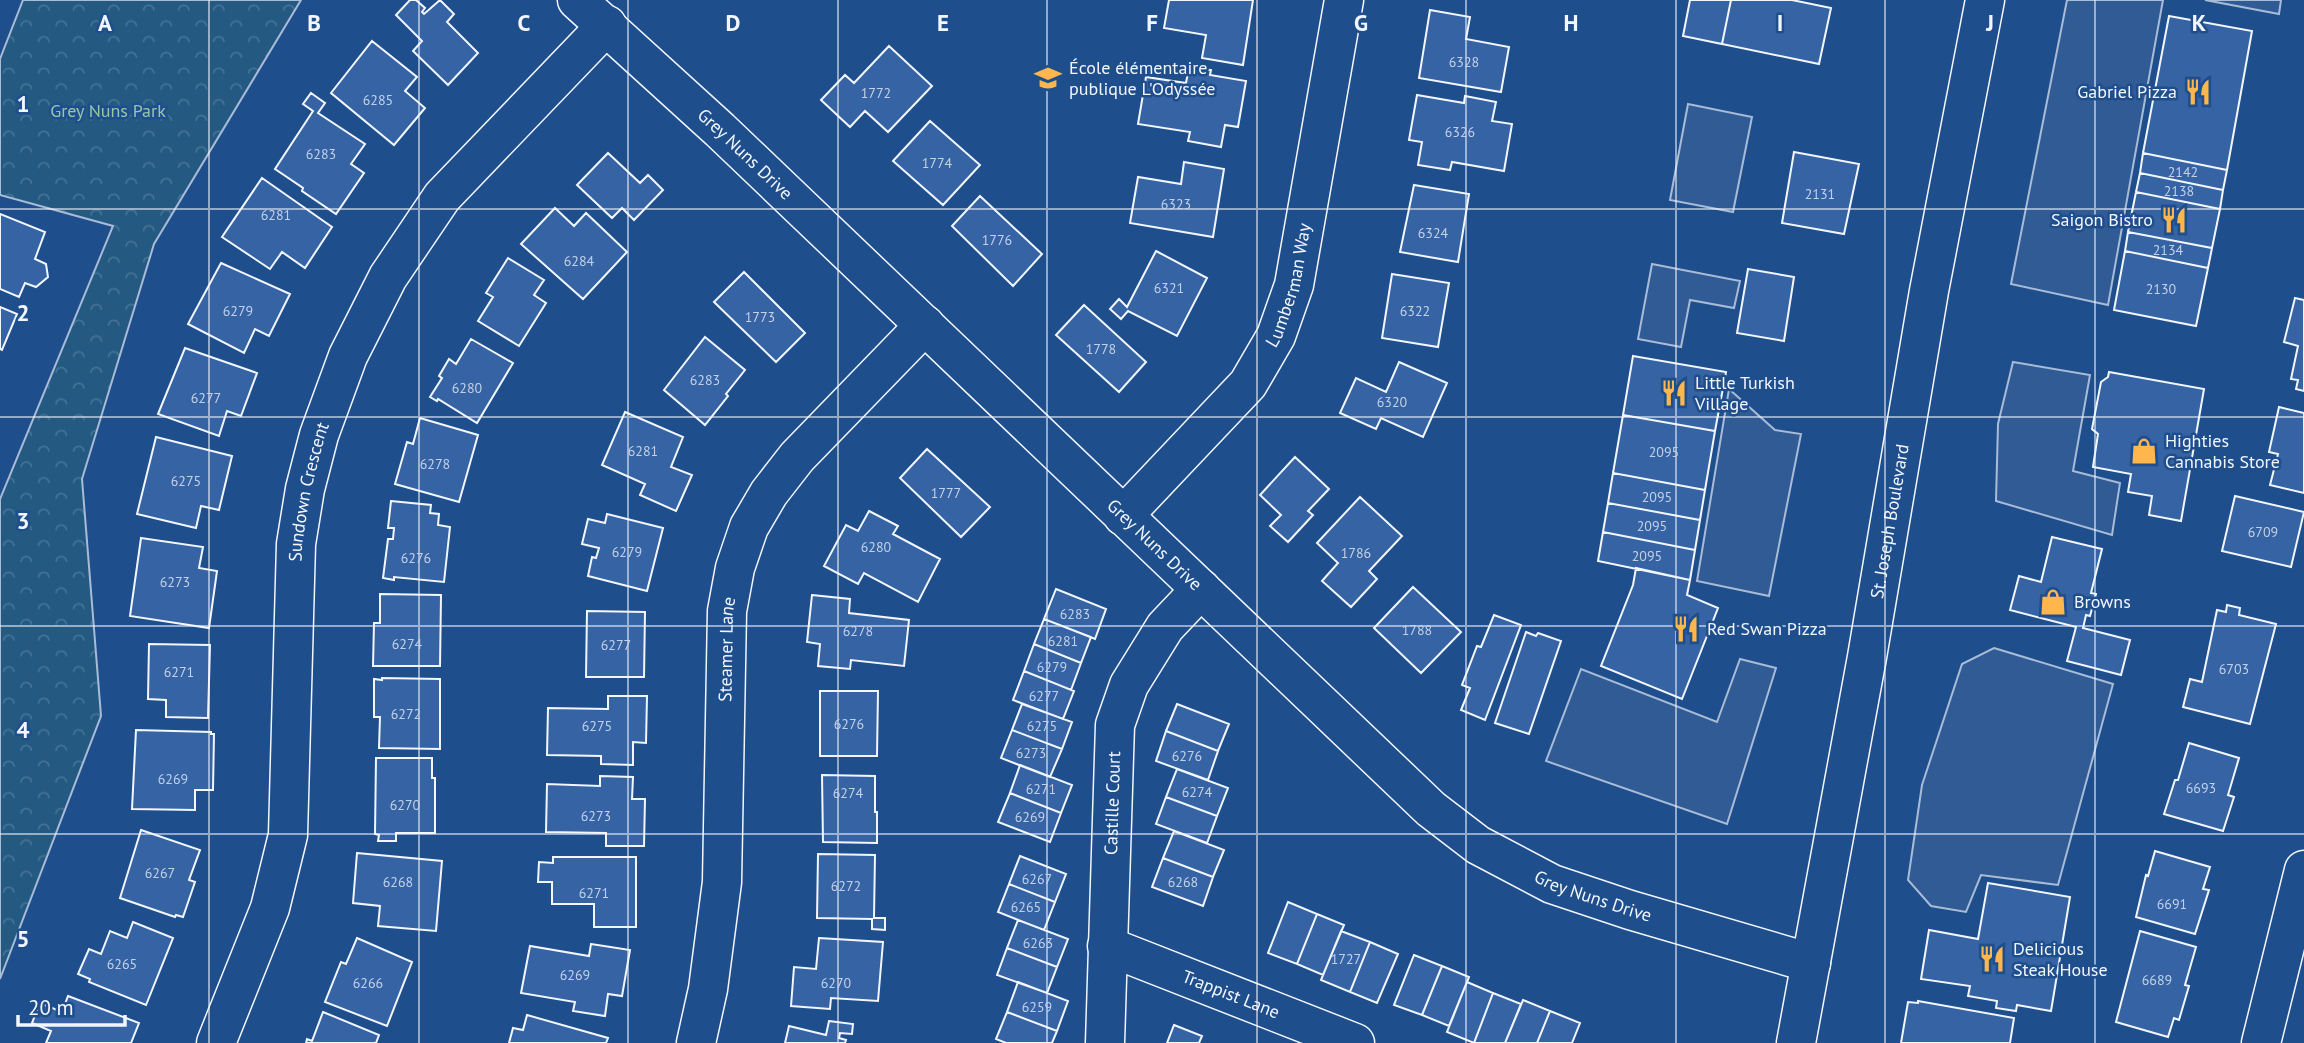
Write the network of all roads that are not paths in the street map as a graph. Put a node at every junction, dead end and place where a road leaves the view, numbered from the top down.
1 (577, 0) edge
2 (1344, 0) edge
3 (1985, 0) edge
4 (607, 25) junction
5 (925, 325) junction
6 (1123, 516) junction
7 (1201, 589) junction
8 (2304, 870) edge
9 (1107, 946) junction
10 (1811, 963) junction
11 (216, 1043) edge
12 (696, 1043) edge
13 (1105, 1043) edge
14 (1355, 1043) edge
15 (1796, 1043) edge
16 (2261, 1043) edge

1 - 4 street, Grey Nuns Drive
2 - 6 street, Lumberman Way
3 - 10 street, St. Joseph Boulevard
4 - 5 street, Grey Nuns Drive
4 - 11 street, Sundown Crescent
5 - 6 street, Grey Nuns Drive
5 - 12 street, Steamer Lane
6 - 7 street, Grey Nuns Drive
7 - 9 street, Castille Court
7 - 10 street, Grey Nuns Drive
8 - 16 street
9 - 13 street, Castille Court
9 - 14 street, Trappist Lane
10 - 15 street, St. Joseph Boulevard

